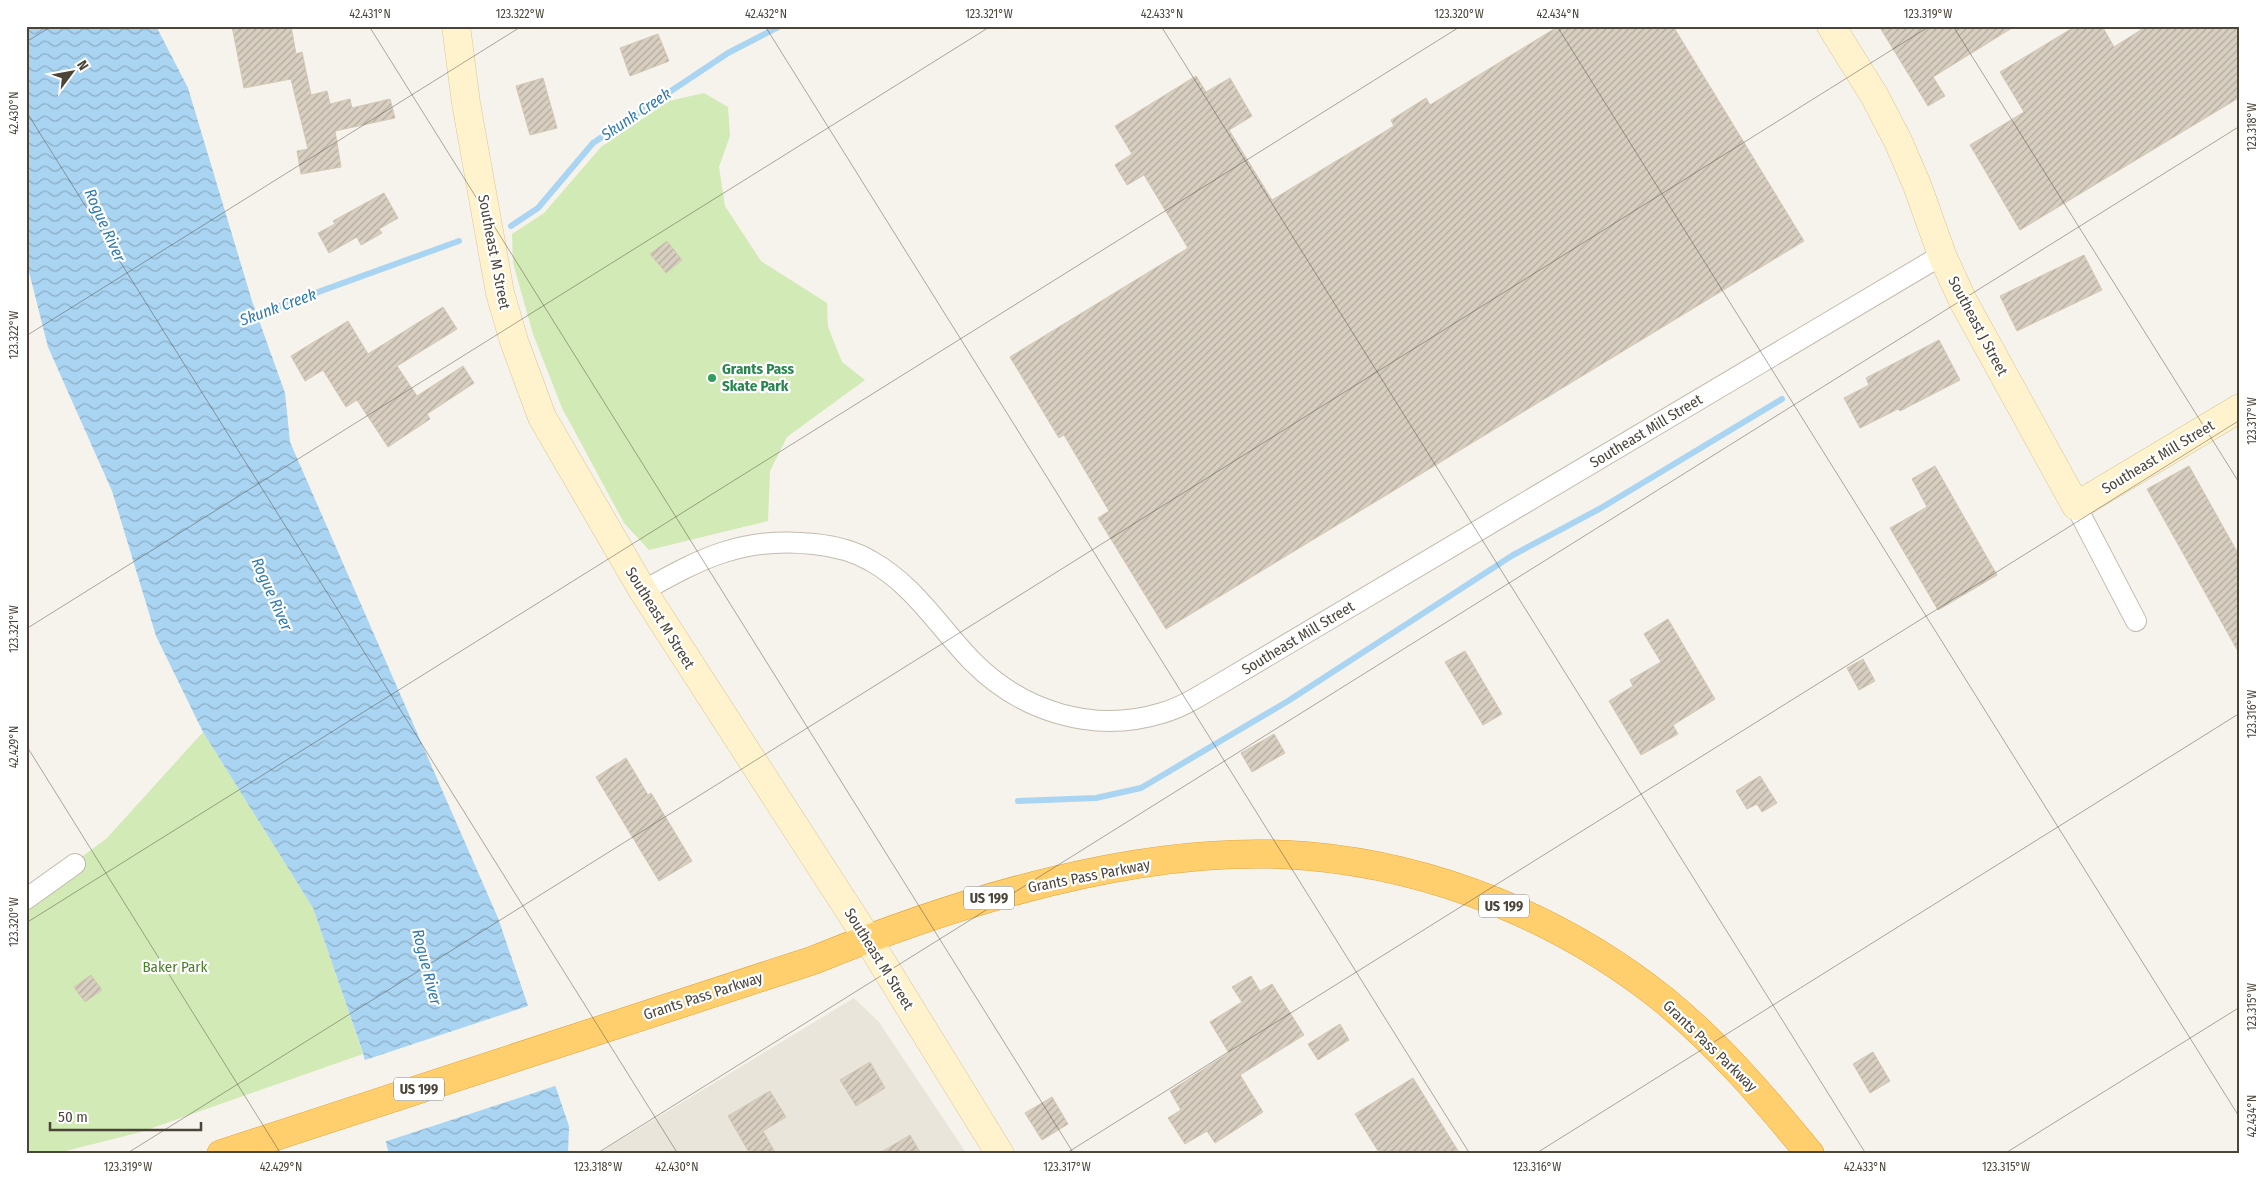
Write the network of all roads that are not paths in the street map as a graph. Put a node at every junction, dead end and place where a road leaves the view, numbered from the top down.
1 (456, 26) edge
2 (1831, 26) edge
3 (1942, 255) junction
4 (2240, 408) edge
5 (2076, 506) junction
6 (643, 591) junction
7 (2136, 621) dead end
8 (74, 864) dead end
9 (26, 899) edge
10 (867, 938) junction
11 (221, 1154) edge
12 (1000, 1154) edge
13 (1810, 1154) edge

1 - 6 street, Southeast M Street
2 - 3 street, Southeast J Street
3 - 5 street, Southeast J Street
3 - 6 street, Southeast Mill Street
4 - 5 street, Southeast Mill Street
5 - 7 street, Southeast J Street
6 - 10 street, Southeast M Street
8 - 9 street
10 - 11 highway, Grants Pass Parkway / US 199
10 - 12 street, Southeast M Street
10 - 13 highway, Grants Pass Parkway / US 199

